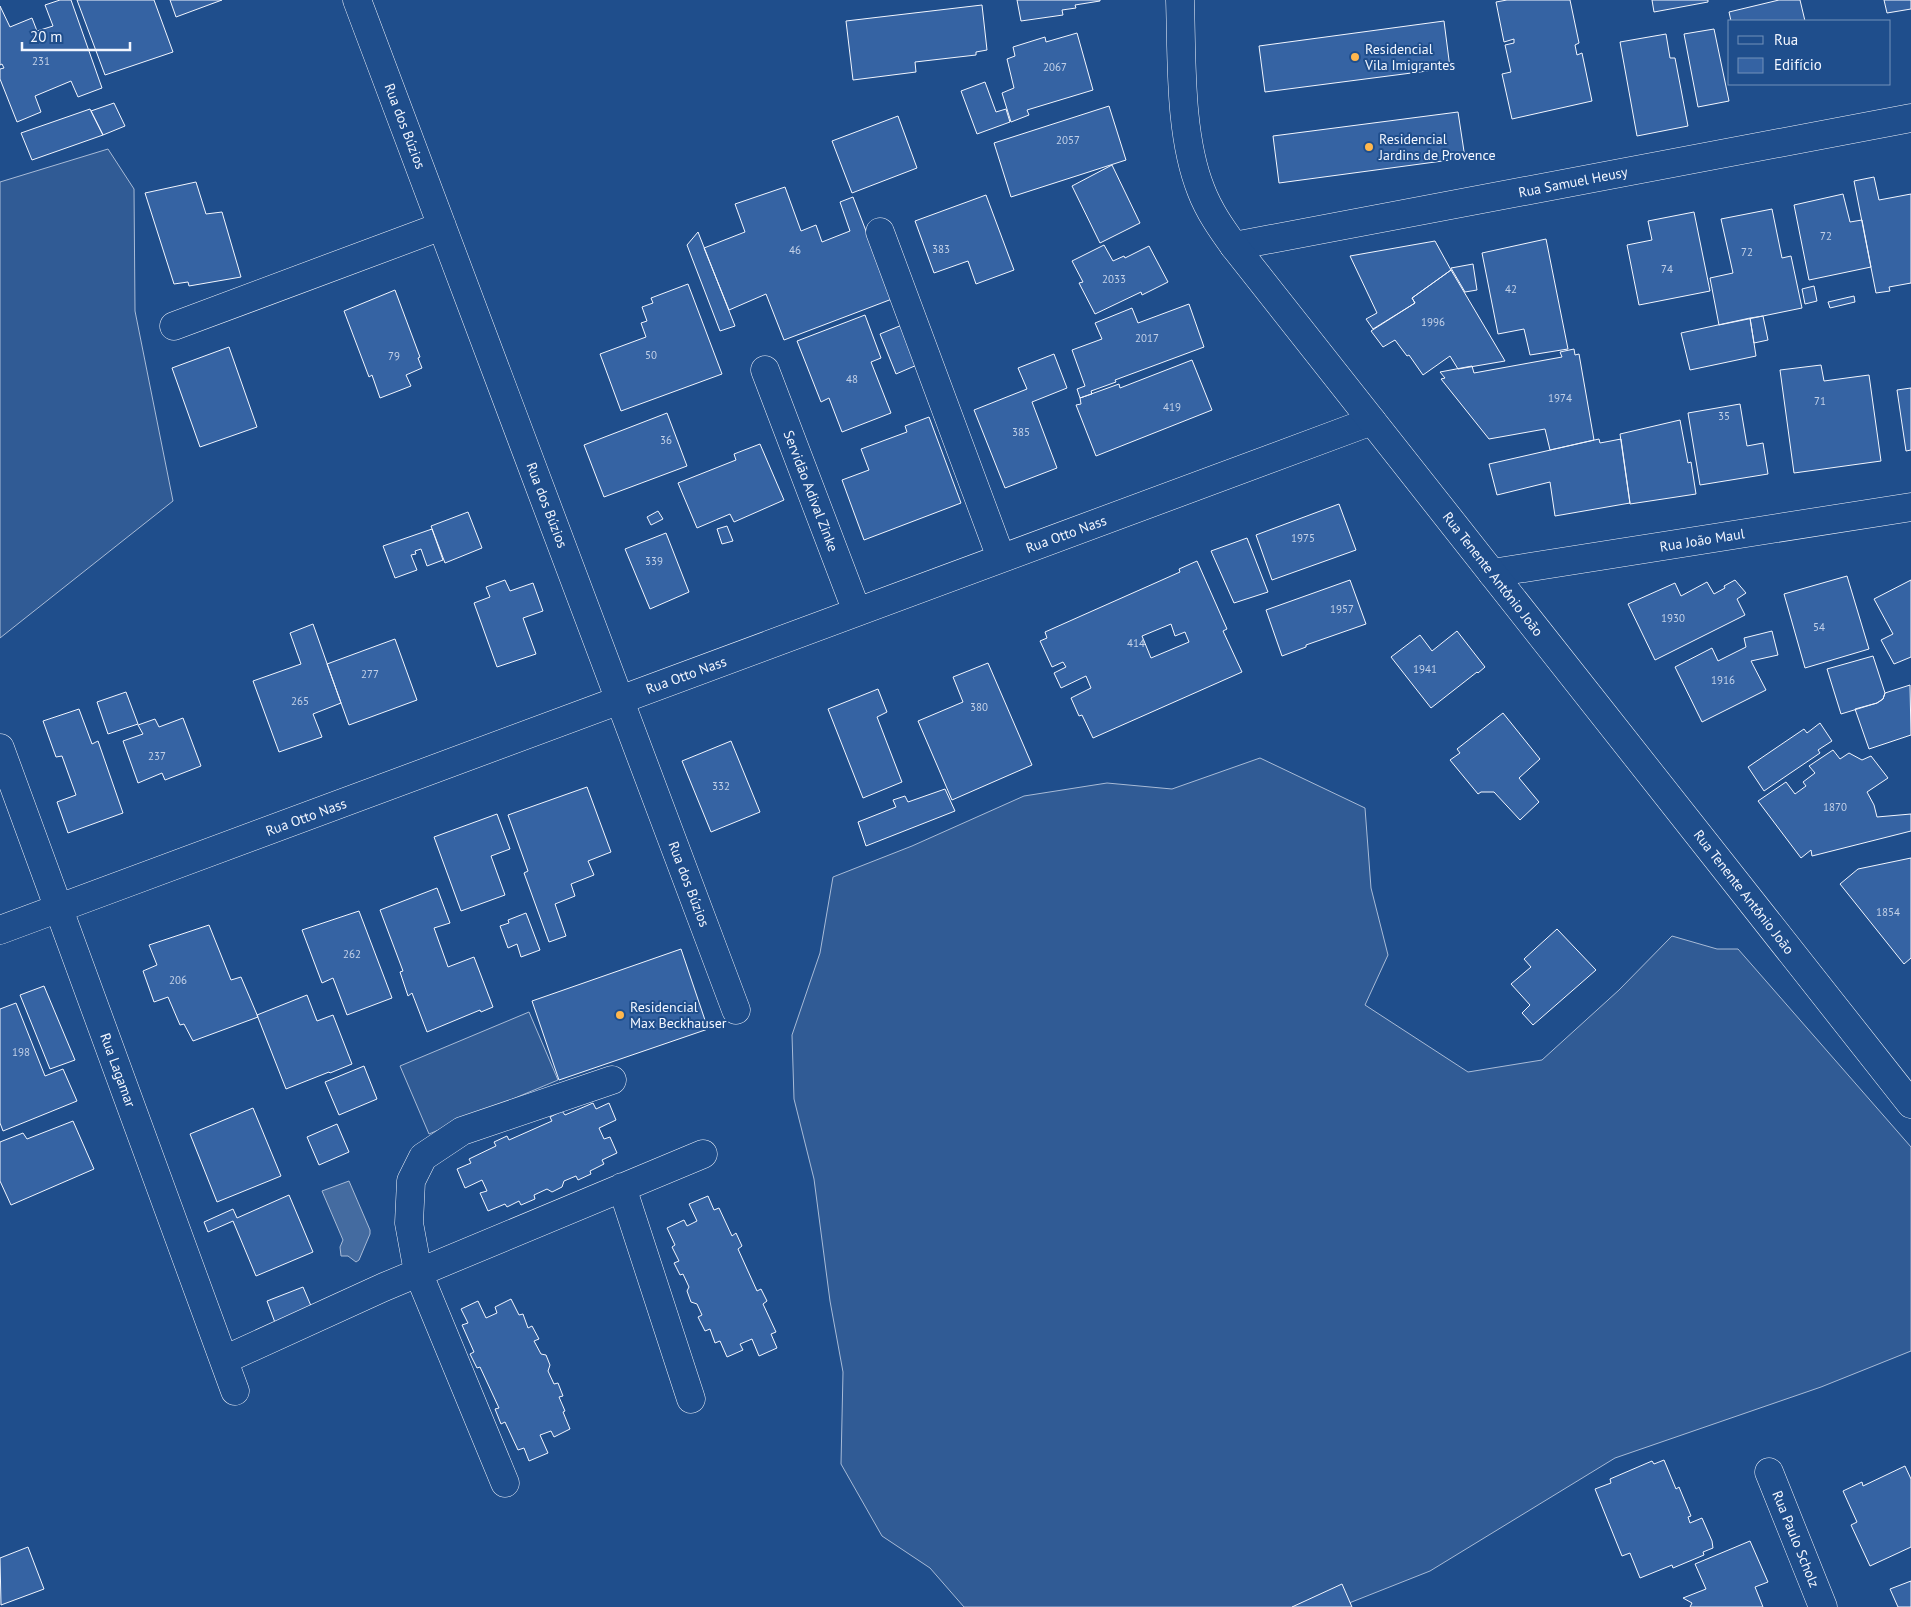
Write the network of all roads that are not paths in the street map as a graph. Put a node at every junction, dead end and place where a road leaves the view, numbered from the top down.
1 (357, 0) edge
2 (1180, 0) edge
3 (1911, 118) edge
4 (442, 226) junction
5 (880, 232) dead end
6 (1234, 246) junction
7 (174, 326) dead end
8 (765, 370) dead end
9 (1372, 421) junction
10 (1911, 507) edge
11 (1001, 558) junction
12 (1492, 573) junction
13 (856, 612) junction
14 (620, 700) junction
15 (0, 748) edge
16 (59, 909) junction
17 (0, 930) edge
18 (736, 1010) dead end
19 (612, 1080) dead end
20 (1910, 1100) edge
21 (703, 1154) dead end
22 (622, 1187) junction
23 (418, 1272) junction
24 (224, 1360) junction
25 (235, 1391) dead end
26 (691, 1399) dead end
27 (1769, 1472) dead end
28 (506, 1483) dead end
29 (1824, 1607) edge

1 - 4 street, Rua dos Búzios
2 - 6 street, Rua Tenente Antônio João
3 - 6 street, Rua Samuel Heusy
4 - 7 street
4 - 14 street, Rua dos Búzios
5 - 11 street
6 - 9 street, Rua Tenente Antônio João
8 - 13 street, Servidão Adival Zinke
9 - 11 street, Rua Otto Nass
9 - 12 street, Rua Tenente Antônio João
10 - 12 street, Rua João Maul
11 - 13 street, Rua Otto Nass
12 - 20 street, Rua Tenente Antônio João
13 - 14 street, Rua Otto Nass
14 - 16 street, Rua Otto Nass
14 - 18 street, Rua dos Búzios
15 - 16 street, Rua Lagamar
16 - 17 street, Rua Otto Nass
16 - 24 street, Rua Lagamar
19 - 23 street
21 - 22 street
22 - 23 street
22 - 26 street
23 - 24 street
23 - 28 street
24 - 25 street, Rua Lagamar
27 - 29 street, Rua Paulo Scholz

